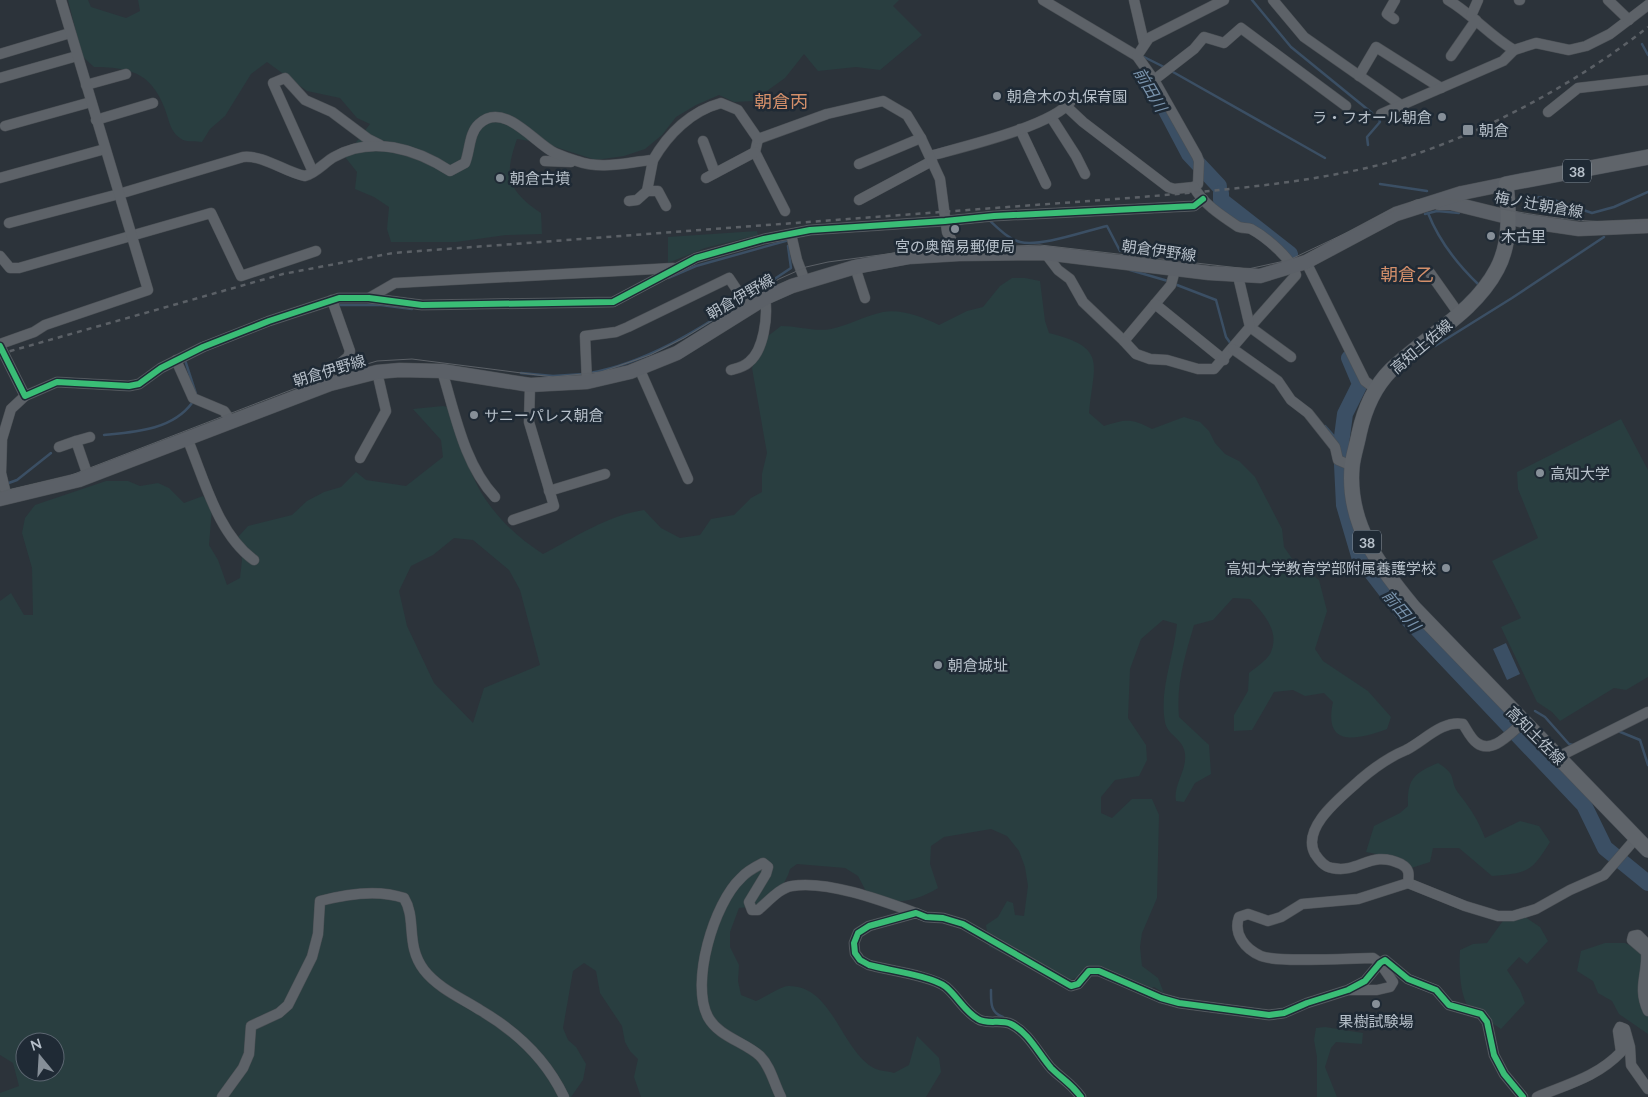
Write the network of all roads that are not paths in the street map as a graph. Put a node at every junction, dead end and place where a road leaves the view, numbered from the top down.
1 (61, 0) edge
2 (1043, 0) edge
3 (1134, 0) edge
4 (1224, 0) edge
5 (1273, 0) edge
6 (1395, 0) edge
7 (1448, 0) edge
8 (1478, 0) edge
9 (1608, 0) edge
10 (1648, 4) edge
11 (1473, 18) junction
12 (1394, 19) dead end
13 (1629, 20) junction
14 (70, 33) junction
15 (1144, 43) junction
16 (1514, 50) junction
17 (0, 54) edge
18 (77, 56) junction
19 (1137, 56) junction
20 (1451, 56) dead end
21 (126, 74) dead end
22 (1359, 76) junction
23 (0, 78) edge
24 (1154, 80) junction
25 (1648, 80) edge
26 (86, 85) junction
27 (1442, 88) junction
28 (91, 102) junction
29 (153, 103) dead end
30 (1401, 105) junction
31 (1346, 106) dead end
32 (1548, 112) dead end
33 (1381, 114) dead end
34 (1051, 116) junction
35 (96, 120) junction
36 (5, 126) dead end
37 (1020, 129) junction
38 (921, 138) junction
39 (758, 139) junction
40 (702, 141) dead end
41 (382, 146) junction
42 (104, 149) junction
43 (755, 152) junction
44 (1648, 158) edge
45 (931, 159) junction
46 (652, 160) junction
47 (545, 161) dead end
48 (577, 162) junction
49 (859, 164) dead end
50 (312, 172) junction
51 (1085, 174) dead end
52 (0, 178) edge
53 (1046, 184) dead end
54 (1506, 184) junction
55 (1194, 187) junction
56 (647, 191) junction
57 (119, 194) junction
58 (1203, 199) junction
59 (859, 200) dead end
60 (629, 201) dead end
61 (1425, 204) junction
62 (666, 206) dead end
63 (785, 211) dead end
64 (1509, 216) junction
65 (944, 219) junction
66 (9, 223) dead end
67 (1648, 226) edge
68 (791, 234) junction
69 (132, 237) junction
70 (316, 251) dead end
71 (1045, 253) junction
72 (959, 254) junction
73 (0, 256) edge
74 (1300, 264) junction
75 (856, 267) junction
76 (675, 268) junction
77 (1175, 270) junction
78 (1430, 273) dead end
79 (1238, 276) junction
80 (805, 281) junction
81 (369, 298) junction
82 (765, 298) junction
83 (865, 298) dead end
84 (332, 300) junction
85 (1154, 304) junction
86 (749, 308) junction
87 (1459, 314) junction
88 (1250, 327) junction
89 (1124, 341) junction
90 (0, 345) edge
91 (1233, 349) junction
92 (1291, 358) dead end
93 (176, 360) junction
94 (1224, 360) junction
95 (639, 368) junction
96 (731, 370) dead end
97 (442, 371) junction
98 (376, 372) junction
99 (587, 382) junction
100 (330, 384) junction
101 (530, 385) junction
102 (1376, 390) junction
103 (24, 396) junction
104 (231, 421) junction
105 (90, 437) dead end
106 (187, 438) junction
107 (76, 442) junction
108 (59, 447) dead end
109 (360, 458) dead end
110 (1346, 464) junction
111 (604, 474) dead end
112 (88, 476) junction
113 (688, 480) dead end
114 (3, 491) edge
115 (549, 491) junction
116 (495, 497) dead end
117 (513, 520) dead end
118 (254, 560) dead end
119 (1648, 712) edge
120 (1516, 728) junction
121 (1558, 757) junction
122 (1637, 838) junction
123 (1648, 850) edge
124 (1408, 883) junction
125 (916, 913) junction
126 (1648, 945) edge
127 (1380, 963) junction
128 (1348, 990) junction
129 (1648, 1011) edge
130 (1648, 1089) edge
131 (222, 1097) edge
132 (564, 1097) edge
133 (781, 1097) edge
134 (1081, 1097) edge
135 (1523, 1097) edge
136 (1537, 1097) edge

1 - 14 street
2 - 19 street
3 - 15 street
4 - 15 street
5 - 22 street
6 - 12 street
7 - 11 street
8 - 11 street
9 - 13 street
10 - 13 street
11 - 16 street
11 - 20 street
13 - 16 street
14 - 17 street
14 - 18 street
15 - 19 street
16 - 27 street
18 - 23 street
18 - 26 street
19 - 24 street
21 - 26 street
22 - 27 street
22 - 30 street
24 - 31 street
24 - 55 street
25 - 32 street
26 - 28 street
27 - 30 street
28 - 35 street
28 - 36 street
29 - 35 street
30 - 33 street
34 - 37 street
34 - 51 street
34 - 55 street
35 - 42 street
37 - 45 street
37 - 53 street
38 - 39 street
38 - 45 street
38 - 49 street
39 - 43 street
39 - 46 street
40 - 43 street
41 - 48 street
41 - 50 street
41 - 50 street
42 - 52 street
42 - 57 street
43 - 63 street
44 - 54 main road, 38
45 - 59 street
45 - 65 street
46 - 48 street
46 - 56 street
47 - 48 street
50 - 57 street
54 - 61 main road, 朝倉伊野線
54 - 64 main road, 高知土佐線 / 38
55 - 58 street
56 - 60 street
56 - 62 street
57 - 66 street
57 - 69 street
58 - 65 street
58 - 74 street
61 - 64 main road, 梅ノ辻朝倉線
61 - 74 main road, 朝倉伊野線
64 - 67 main road, 梅ノ辻朝倉線
64 - 87 main road, 高知土佐線 / 38
65 - 68 street
65 - 72 street
68 - 76 street
68 - 80 street
69 - 70 street
69 - 73 street
69 - 90 street
71 - 72 main road, 朝倉伊野線
71 - 77 main road, 朝倉伊野線
71 - 89 street
72 - 75 main road, 朝倉伊野線
74 - 79 main road, 朝倉伊野線
74 - 88 street
74 - 102 street
75 - 80 main road, 朝倉伊野線
75 - 83 street
76 - 81 street
76 - 81 street
77 - 79 main road, 朝倉伊野線
77 - 85 street
78 - 87 street
79 - 88 street
80 - 82 main road, 朝倉伊野線
81 - 84 street
82 - 86 main road, 朝倉伊野線
82 - 96 street
84 - 93 street
84 - 100 street
85 - 89 street
85 - 94 street
86 - 95 main road, 朝倉伊野線
86 - 99 street
87 - 102 main road, 高知土佐線 / 38
88 - 91 street
88 - 92 street
89 - 94 street
90 - 103 street
91 - 94 street
91 - 110 street
93 - 103 street
93 - 104 street
95 - 99 main road, 朝倉伊野線
95 - 113 street
97 - 98 main road, 朝倉伊野線
97 - 101 main road, 朝倉伊野線
97 - 116 street
98 - 100 main road, 朝倉伊野線
98 - 109 street
99 - 101 main road, 朝倉伊野線
100 - 104 main road, 朝倉伊野線
101 - 115 street
102 - 110 main road, 高知土佐線 / 38
103 - 114 street
104 - 106 main road, 朝倉伊野線
105 - 107 street
106 - 112 main road, 朝倉伊野線
106 - 118 street
107 - 108 street
107 - 112 street
110 - 120 main road, 高知土佐線 / 38
111 - 115 street
112 - 114 main road, 朝倉伊野線
115 - 117 street
119 - 121 street
120 - 121 main road, 高知土佐線 / 38
120 - 124 street
121 - 122 main road, 高知土佐線 / 38
122 - 123 main road, 高知土佐線 / 38
122 - 124 street
124 - 127 street
125 - 128 street
125 - 133 street
125 - 134 street
126 - 129 street
127 - 128 street
127 - 128 street
127 - 135 street
130 - 136 street
131 - 132 street

